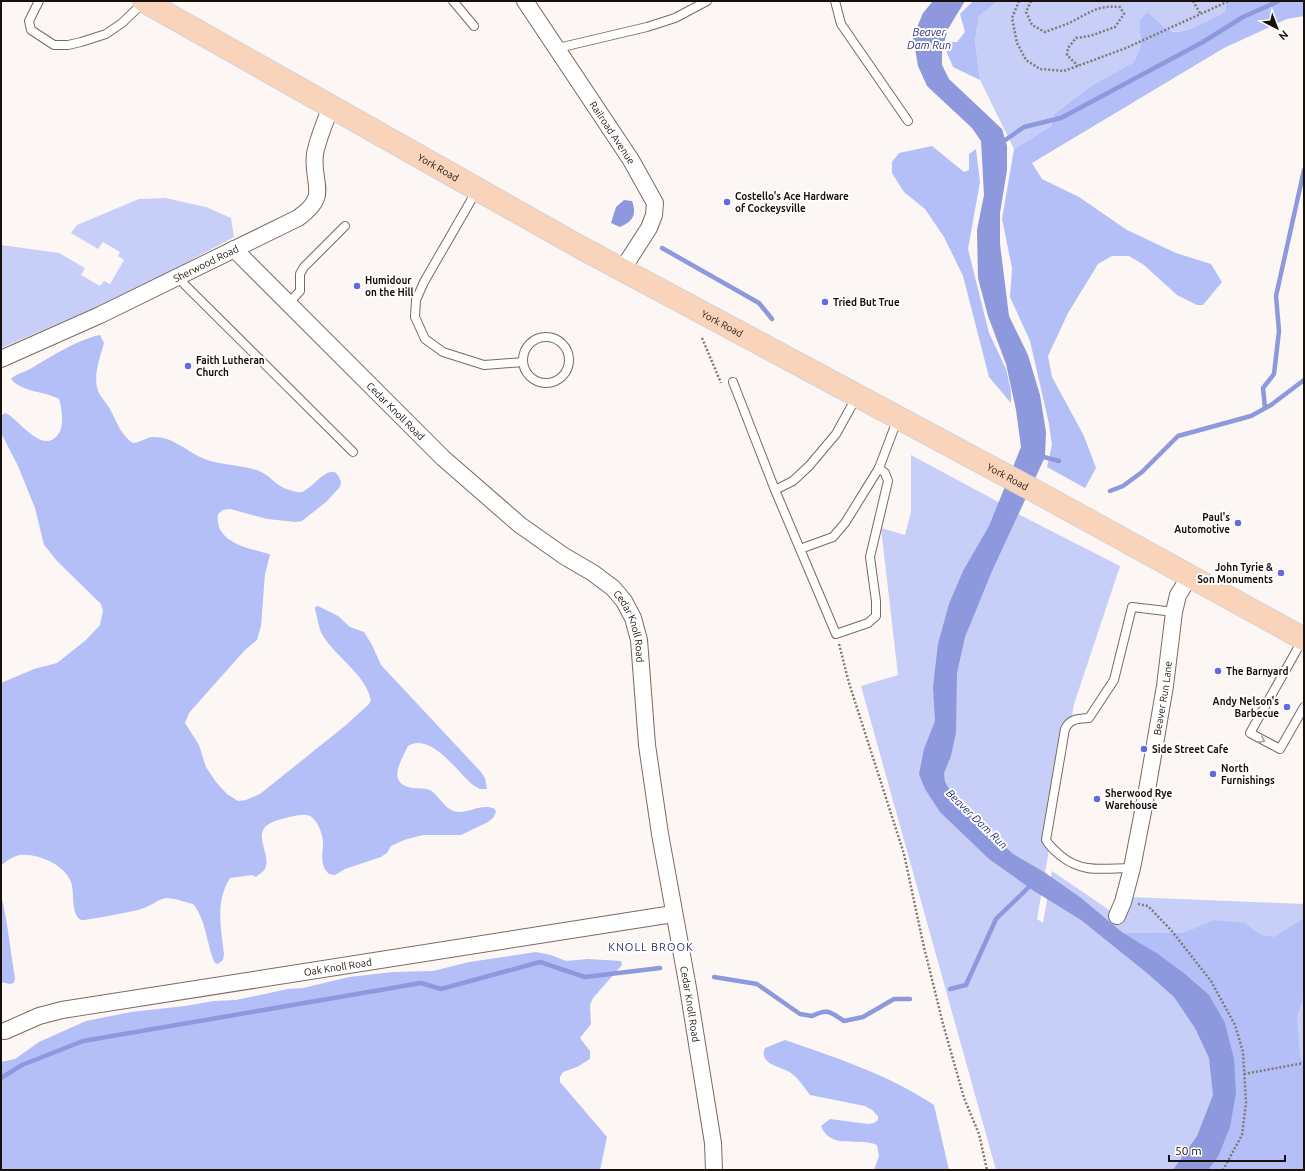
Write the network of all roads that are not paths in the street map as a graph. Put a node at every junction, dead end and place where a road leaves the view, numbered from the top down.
1 (39, 1) edge
2 (145, 1) edge
3 (453, 1) edge
4 (525, 1) edge
5 (707, 1) edge
6 (835, 1) edge
7 (474, 26) dead end
8 (558, 48) junction
9 (331, 107) junction
10 (908, 121) dead end
11 (478, 189) junction
12 (345, 226) dead end
13 (234, 249) junction
14 (622, 270) junction
15 (178, 278) junction
16 (288, 304) junction
17 (1, 359) edge
18 (523, 362) junction
19 (733, 382) dead end
20 (858, 396) junction
21 (898, 418) junction
22 (353, 452) dead end
23 (879, 468) junction
24 (775, 490) junction
25 (800, 549) junction
26 (1190, 576) junction
27 (1174, 612) junction
28 (1304, 639) edge
29 (1304, 707) edge
30 (1132, 868) junction
31 (1120, 909) road end
32 (674, 914) junction
33 (5, 1031) dead end
34 (714, 1170) edge

1 - 2 lane
2 - 9 main road, York Road
3 - 7 lane
4 - 8 street, Railroad Avenue
5 - 8 lane
6 - 10 lane
8 - 14 street, Railroad Avenue
9 - 11 main road, York Road
9 - 13 street, Sherwood Road
11 - 14 main road, York Road
11 - 18 lane
12 - 16 lane
13 - 15 street, Sherwood Road
13 - 16 street, Cedar Knoll Road
14 - 20 main road, York Road
15 - 17 street, Sherwood Road
15 - 22 lane
16 - 32 street, Cedar Knoll Road
18 - 18 lane
19 - 24 lane
20 - 21 main road, York Road
20 - 24 lane
21 - 23 lane
21 - 26 main road, York Road
23 - 25 lane
23 - 25 lane
24 - 25 lane
26 - 27 street, Beaver Run Lane
26 - 28 main road, York Road
27 - 30 street, Beaver Run Lane
27 - 30 lane
28 -> 29 lane
30 - 31 street, Beaver Run Lane
32 - 33 street, Oak Knoll Road
32 - 34 street, Cedar Knoll Road

